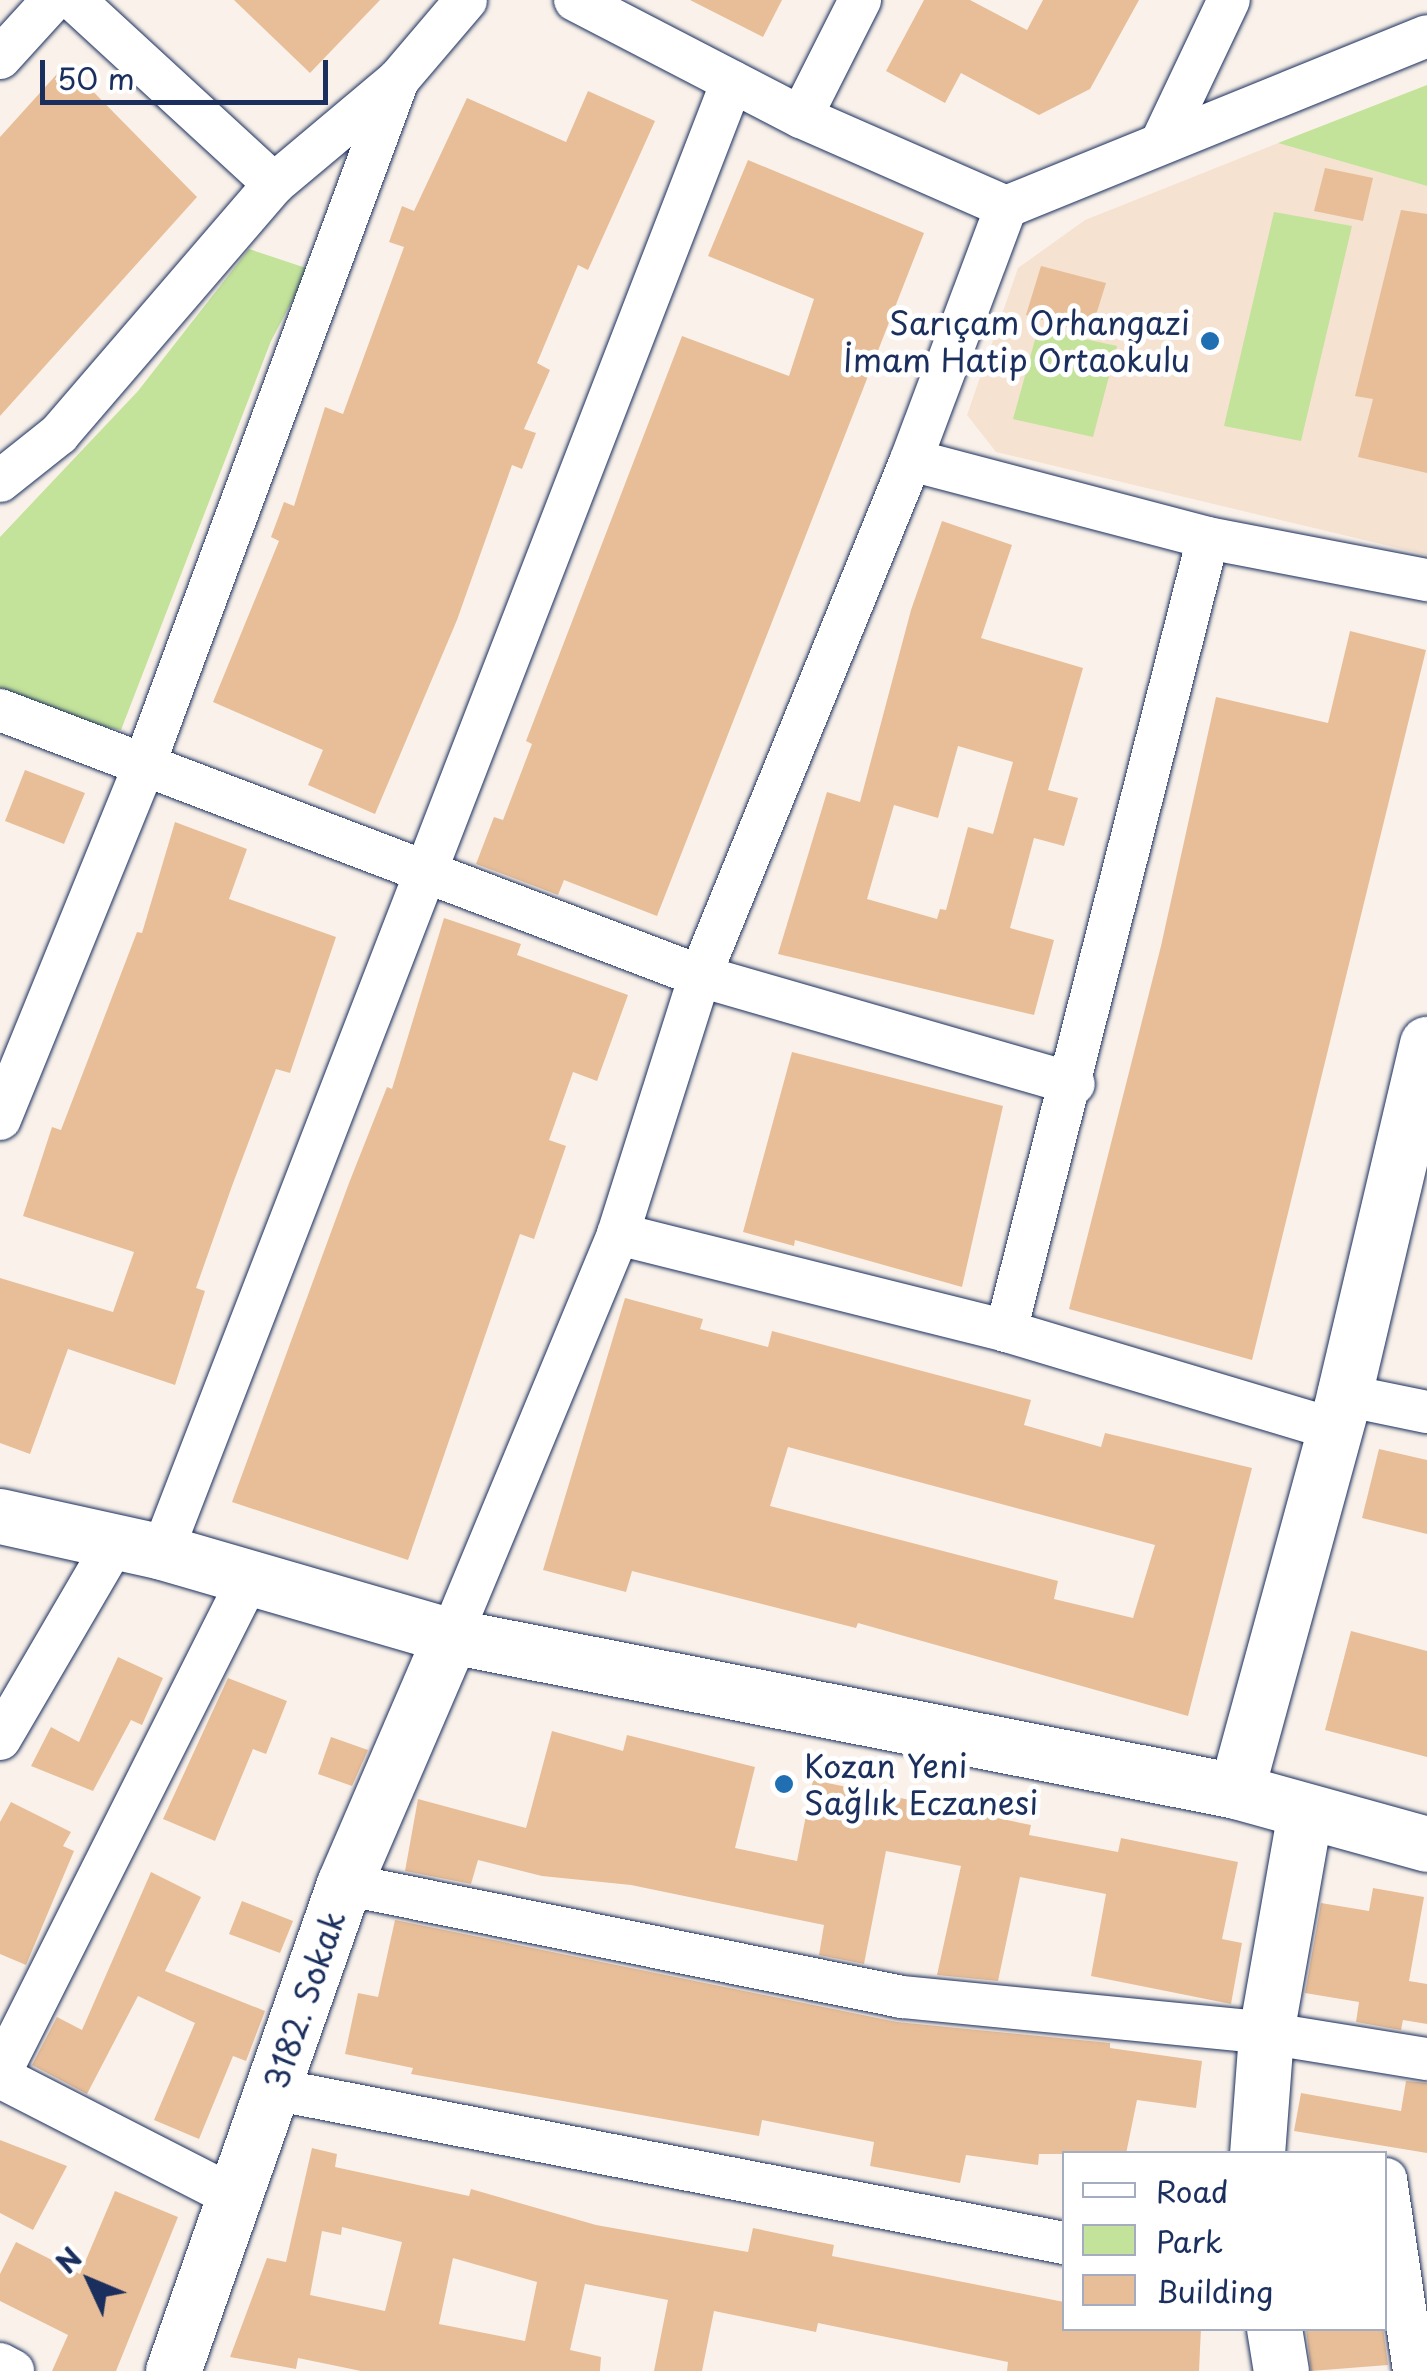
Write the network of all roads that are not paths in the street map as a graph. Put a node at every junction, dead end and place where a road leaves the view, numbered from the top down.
1 (53, 0) edge
2 (74, 0) edge
3 (466, 0) edge
4 (575, 0) edge
5 (860, 0) edge
6 (1229, 0) edge
7 (1427, 36) edge
8 (0, 58) edge
9 (398, 80) junction
10 (732, 82) junction
11 (801, 116) junction
12 (1161, 143) junction
13 (274, 184) junction
14 (1006, 208) junction
15 (911, 460) junction
16 (0, 481) edge
17 (1208, 538) junction
18 (1427, 580) edge
19 (0, 710) edge
20 (143, 768) junction
21 (422, 876) junction
22 (700, 976) junction
23 (1427, 1044) edge
24 (1074, 1084) junction
25 (0, 1119) edge
26 (618, 1234) junction
27 (1006, 1331) junction
28 (1338, 1412) junction
29 (1427, 1412) edge
30 (0, 1516) edge
31 (139, 1547) junction
32 (250, 1578) junction
33 (452, 1636) junction
34 (0, 1739) edge
35 (1236, 1791) junction
36 (1305, 1812) junction
37 (1427, 1844) edge
38 (344, 1884) junction
39 (1266, 2032) junction
40 (1427, 2059) edge
41 (0, 2075) edge
42 (273, 2089) junction
43 (1257, 2151) edge
44 (1399, 2181) edge
45 (236, 2198) junction
46 (1062, 2243) edge
47 (1274, 2331) edge
48 (0, 2364) edge
49 (13, 2371) edge
50 (173, 2371) edge
51 (1280, 2371) edge
52 (1414, 2371) edge

1 - 8 street
2 - 13 street
3 - 9 street
4 - 10 street
5 - 11 street
6 - 12 street
7 - 12 street
9 - 13 street
9 - 20 street
10 - 11 street
10 - 21 street
11 - 14 street
12 - 14 street
13 - 16 street
14 - 15 street
15 - 17 street
15 - 22 street
17 - 18 street
17 - 24 street
19 - 20 street
20 - 21 street
20 - 25 street
21 - 22 street
21 - 31 street
22 - 24 street
22 - 26 street
23 - 28 main road
24 - 27 street
26 - 27 street
26 - 33 street
27 - 28 street
28 - 29 street
28 - 35 main road
30 - 31 main road
31 - 32 main road
31 - 34 street
32 - 33 main road
32 - 41 street
33 - 35 main road
33 - 38 main road, 3182. Sokak
35 - 36 main road
36 - 37 main road
36 - 39 main road
38 - 39 street
38 - 42 main road, 3182. Sokak
39 - 40 street
39 - 43 main road
41 - 45 street
42 - 45 main road, 3182. Sokak
42 - 46 street
44 - 52 street
45 - 50 main road, 3182. Sokak
47 - 51 main road
48 - 49 street

